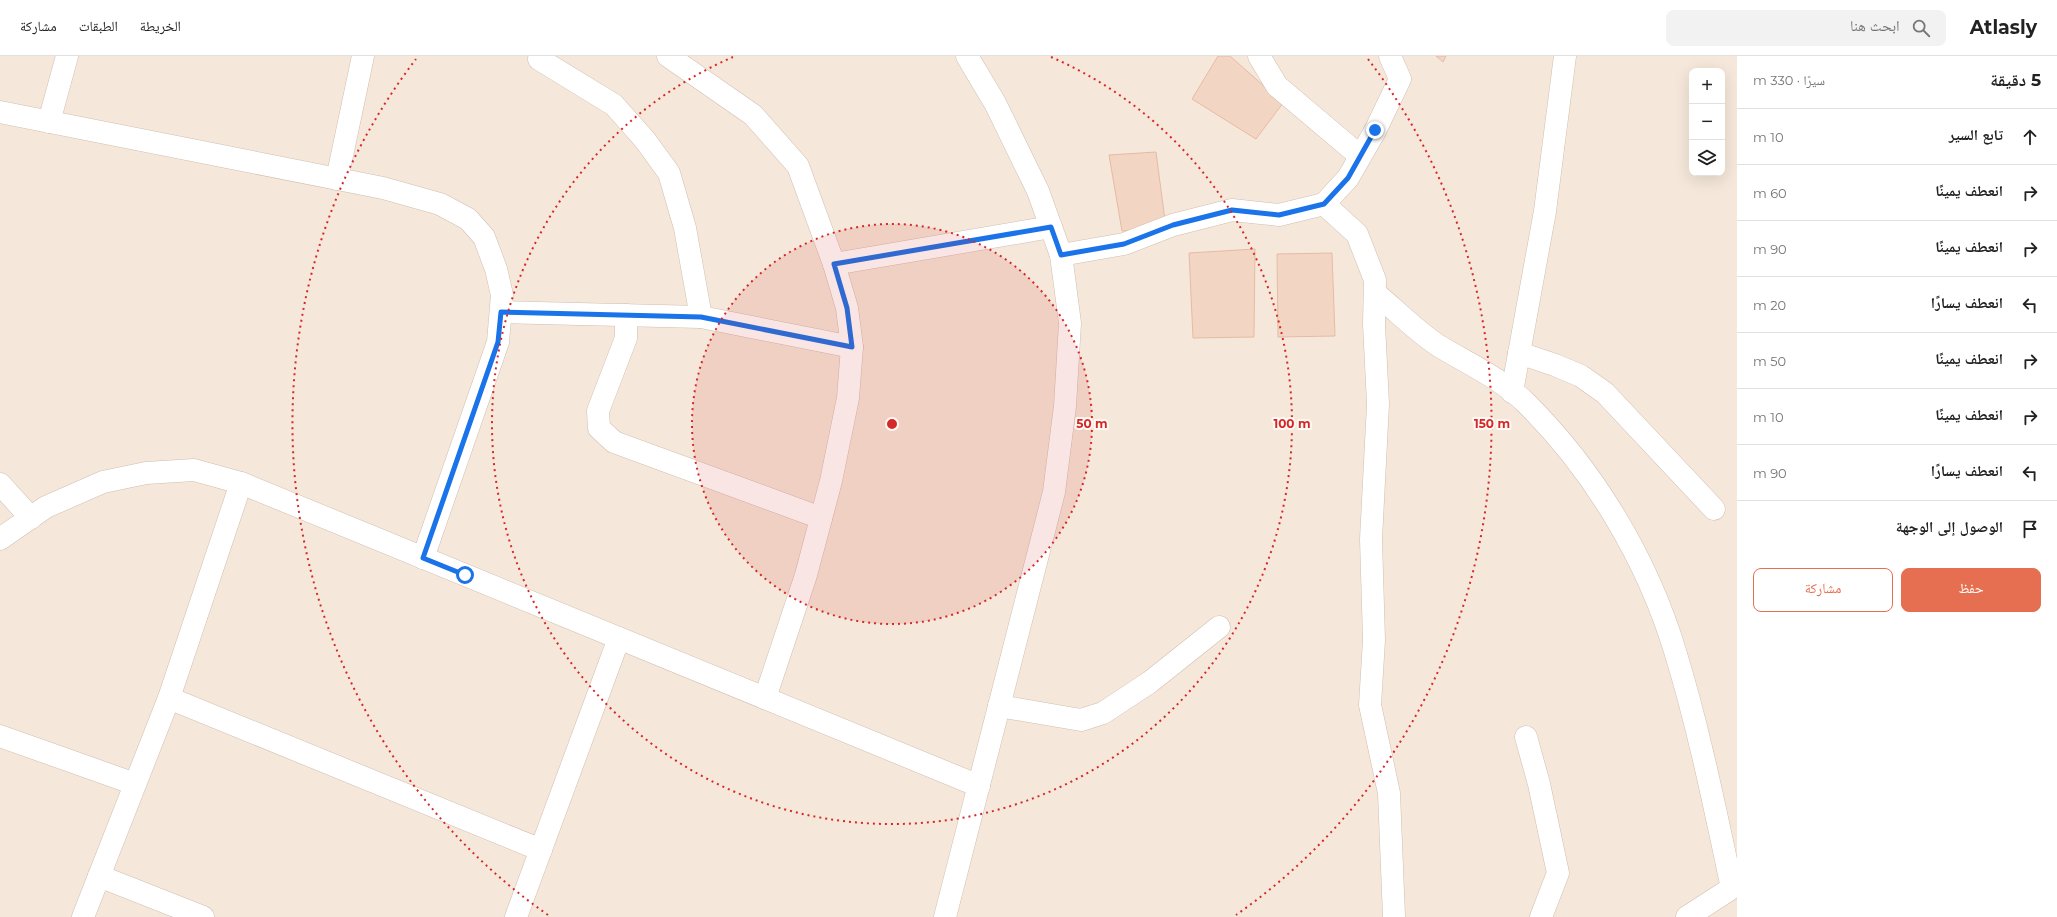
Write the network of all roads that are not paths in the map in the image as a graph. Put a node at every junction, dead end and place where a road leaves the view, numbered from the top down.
1 (67, 56) edge
2 (668, 56) edge
3 (967, 56) edge
4 (1259, 56) edge
5 (1390, 56) edge
6 (1565, 56) edge
7 (359, 57) edge
8 (536, 57) edge
9 (0, 112) edge
10 (49, 122) junction
11 (1360, 156) junction
12 (337, 179) junction
13 (1324, 204) junction
14 (1051, 227) junction
15 (1061, 255) junction
16 (834, 264) junction
17 (1375, 293) junction
18 (501, 312) junction
19 (626, 315) junction
20 (701, 317) junction
21 (852, 347) junction
22 (1519, 353) junction
23 (1512, 392) junction
24 (241, 483) junction
25 (0, 484) edge
26 (1714, 509) dead end
27 (31, 518) junction
28 (821, 518) junction
29 (0, 539) edge
30 (423, 558) junction
31 (1219, 627) dead end
32 (620, 638) junction
33 (168, 698) junction
34 (765, 698) junction
35 (999, 706) junction
36 (0, 736) edge
37 (1526, 737) dead end
38 (135, 784) junction
39 (979, 786) junction
40 (541, 850) junction
41 (99, 876) junction
42 (83, 917) edge
43 (203, 917) edge
44 (516, 917) edge
45 (945, 917) edge
46 (1394, 917) edge
47 (1541, 917) edge
48 (1687, 917) edge

1 - 10 street
2 - 16 street
3 - 14 street
4 - 11 street
5 - 11 street
6 - 22 street
7 - 12 street
8 - 20 street
9 - 10 street
10 - 12 street
11 - 13 street
12 - 18 street
13 - 15 street
13 - 17 street
14 - 15 street
14 - 16 street
15 - 35 street
16 - 21 street
17 - 23 street
17 - 46 street
18 - 19 street
18 - 30 street
19 - 20 street
19 - 28 street
20 - 21 street
21 - 28 street
22 - 23 street
22 - 26 street
23 - 48 street
24 - 27 street
24 - 30 street
24 - 33 street
25 - 27 street
27 - 29 street
28 - 34 street
30 - 32 street
31 - 35 street
32 - 34 street
32 - 40 street
33 - 38 street
33 - 40 street
34 - 39 street
35 - 39 street
36 - 38 street
37 - 47 street
38 - 41 street
39 - 45 street
40 - 44 street
41 - 42 street
41 - 43 street

